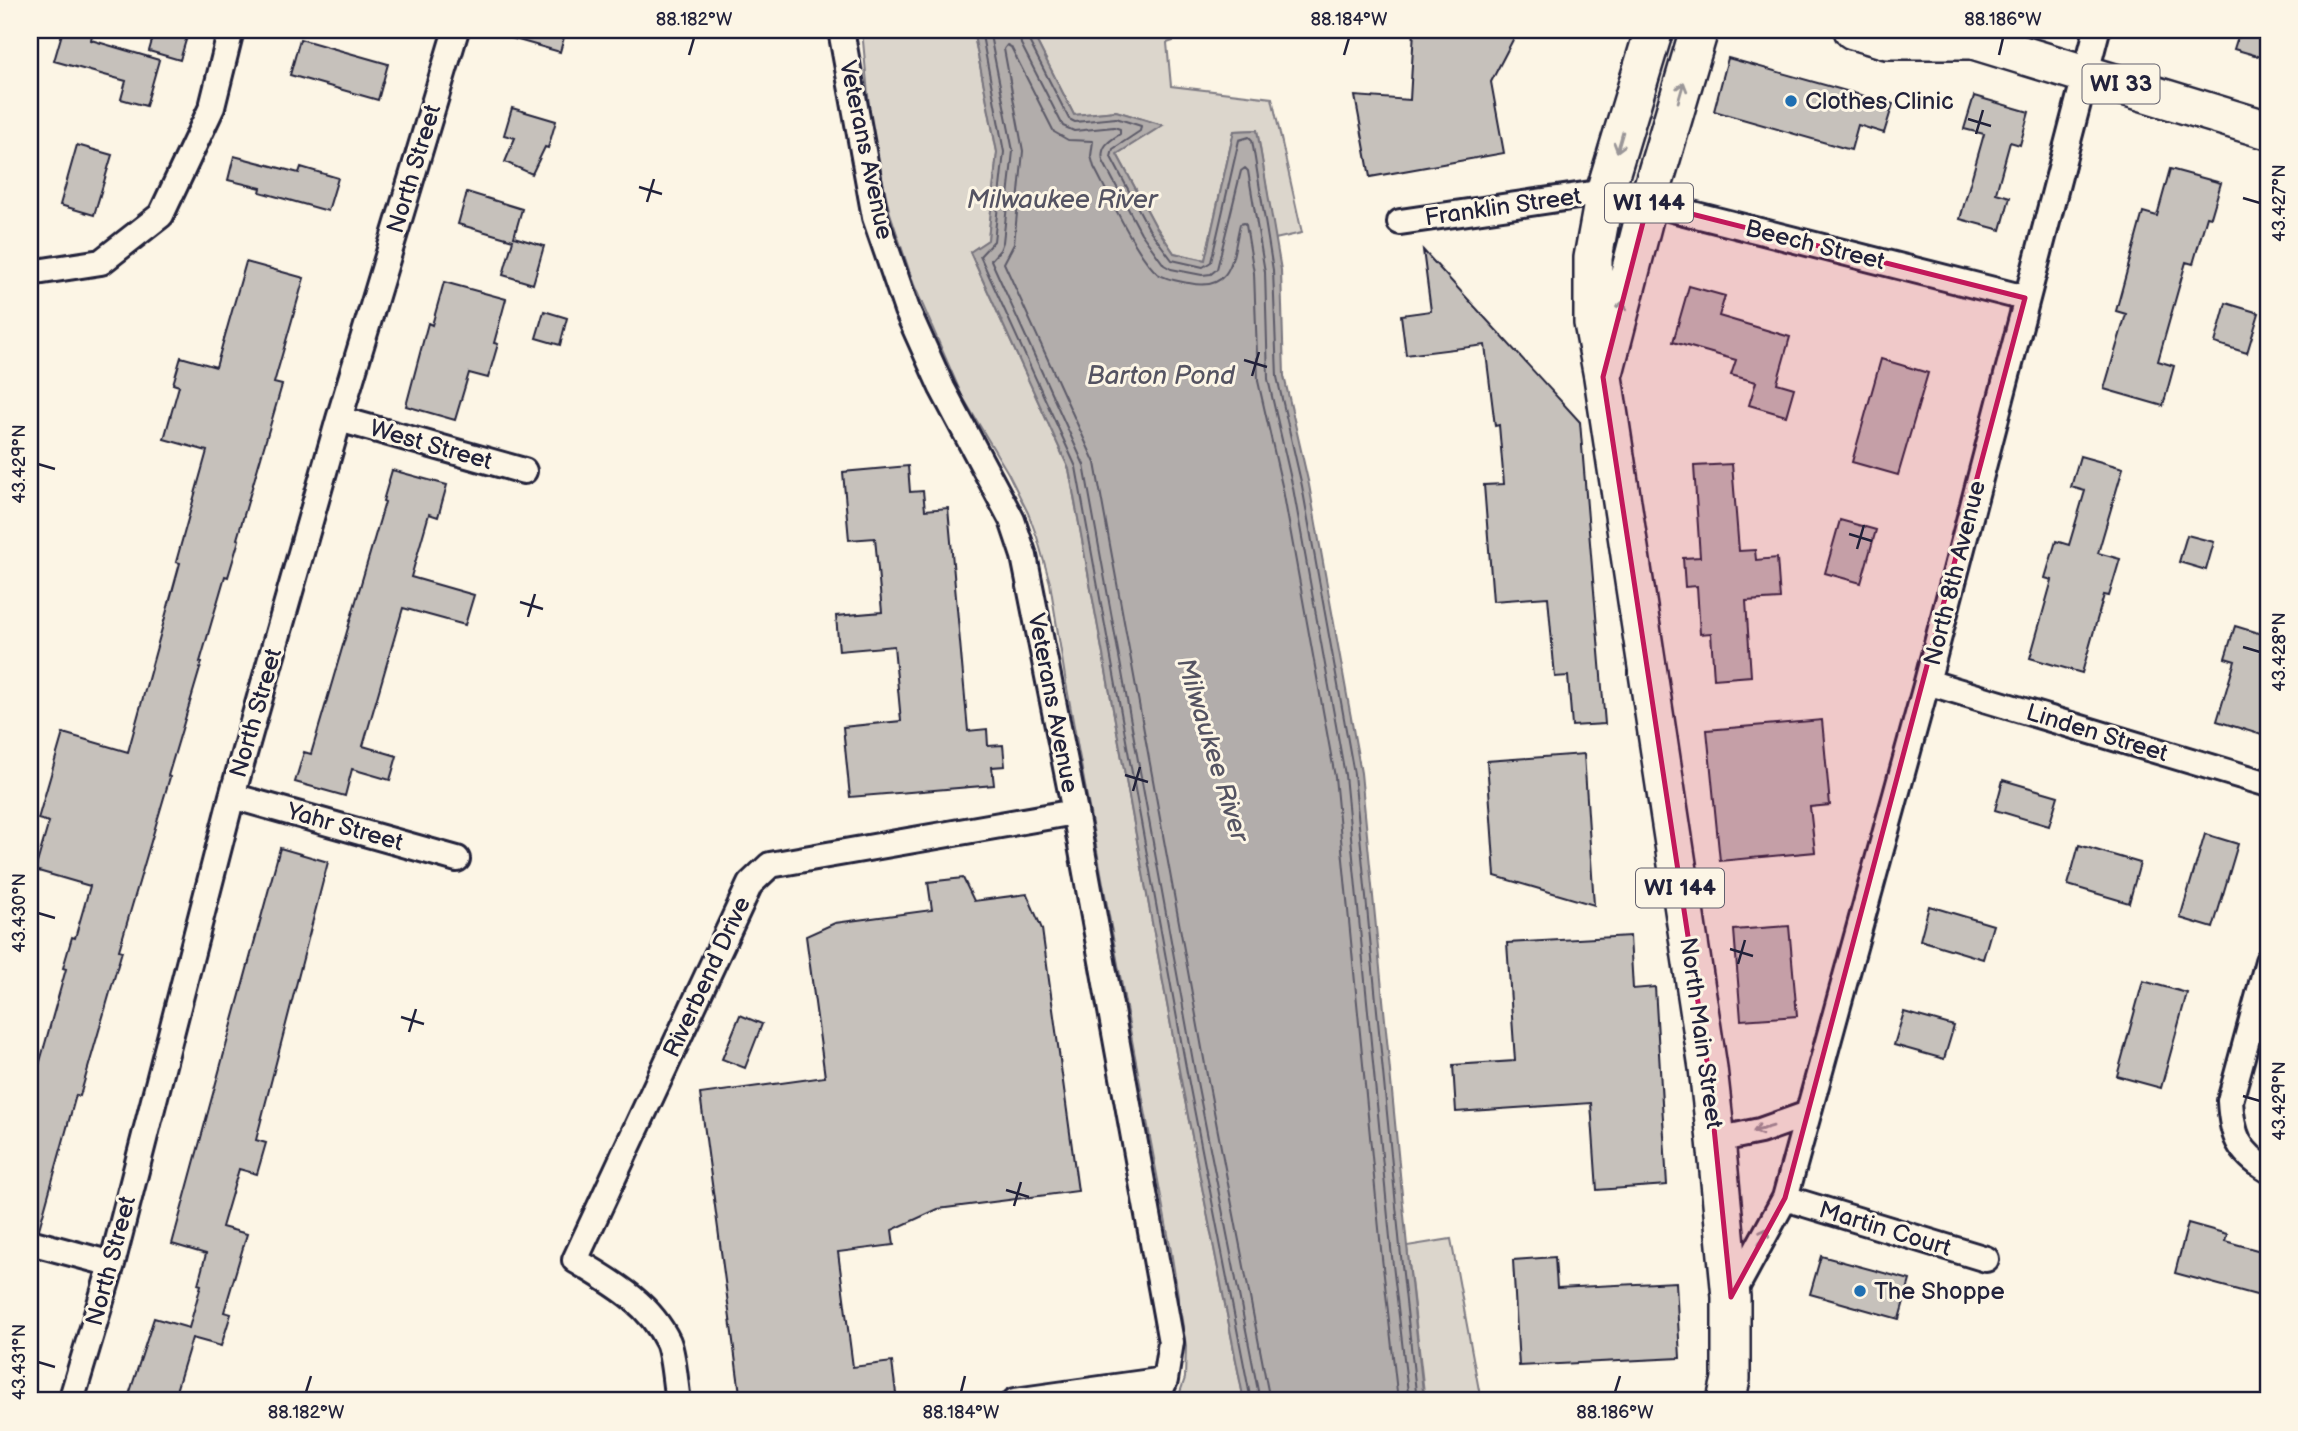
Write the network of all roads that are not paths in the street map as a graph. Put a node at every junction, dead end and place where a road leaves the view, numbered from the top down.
1 (231, 30) edge
2 (456, 30) edge
3 (841, 30) edge
4 (1625, 30) edge
5 (1654, 30) edge
6 (1699, 30) edge
7 (1853, 30) edge
8 (2097, 30) edge
9 (1965, 35) edge
10 (1643, 66) junction
11 (2086, 73) junction
12 (2268, 130) edge
13 (1605, 192) junction
14 (1648, 203) junction
15 (1400, 222) dead end
16 (30, 273) edge
17 (2025, 298) junction
18 (1603, 377) junction
19 (339, 419) junction
20 (524, 471) dead end
21 (1927, 682) junction
22 (2268, 784) edge
23 (232, 796) junction
24 (1075, 812) junction
25 (457, 859) dead end
26 (2268, 961) edge
27 (1808, 1114) junction
28 (1716, 1140) junction
29 (2268, 1170) edge
30 (1784, 1198) junction
31 (30, 1242) edge
32 (1986, 1259) dead end
33 (112, 1264) junction
34 (1731, 1297) junction
35 (1161, 1390) edge
36 (71, 1401) edge
37 (678, 1401) edge
38 (1015, 1401) edge
39 (1726, 1401) edge

1 - 16 street
2 - 19 street, North Street
3 - 24 street, Veterans Avenue
4 - 10 main road
5 - 10 main road, North Main Street / WI 144
14 -> 6 main road, North Main Street / WI 144
7 - 9 main road, WI 33
8 - 11 street, North 8th Avenue
9 - 11 main road, WI 33
10 -> 13 main road, North Main Street / WI 144
11 - 12 main road, WI 33
11 - 17 street, North 8th Avenue
13 - 14 street, Beech Street
13 - 15 street, Franklin Street
13 - 18 main road, North Main Street / WI 144
14 - 17 street, Beech Street
18 -> 14 main road, North Main Street / WI 144
17 - 21 street, North 8th Avenue
18 - 28 main road, North Main Street / WI 144
19 - 20 street, West Street
19 - 23 street, North Street
21 - 22 street, Linden Street
21 - 27 street, North 8th Avenue
23 - 25 street, Yahr Street
23 - 33 street, North Street
24 - 35 street, Veterans Avenue
24 - 37 street, Riverbend Drive
26 - 29 street
27 -> 28 street
27 - 30 street, North 8th Avenue
28 - 34 main road, North Main Street / WI 144
30 - 32 street, Martin Court
34 -> 30 street, North 8th Avenue
31 - 33 street
33 - 36 street, North Street
34 - 39 main road, North Main Street / WI 144
35 - 38 street

